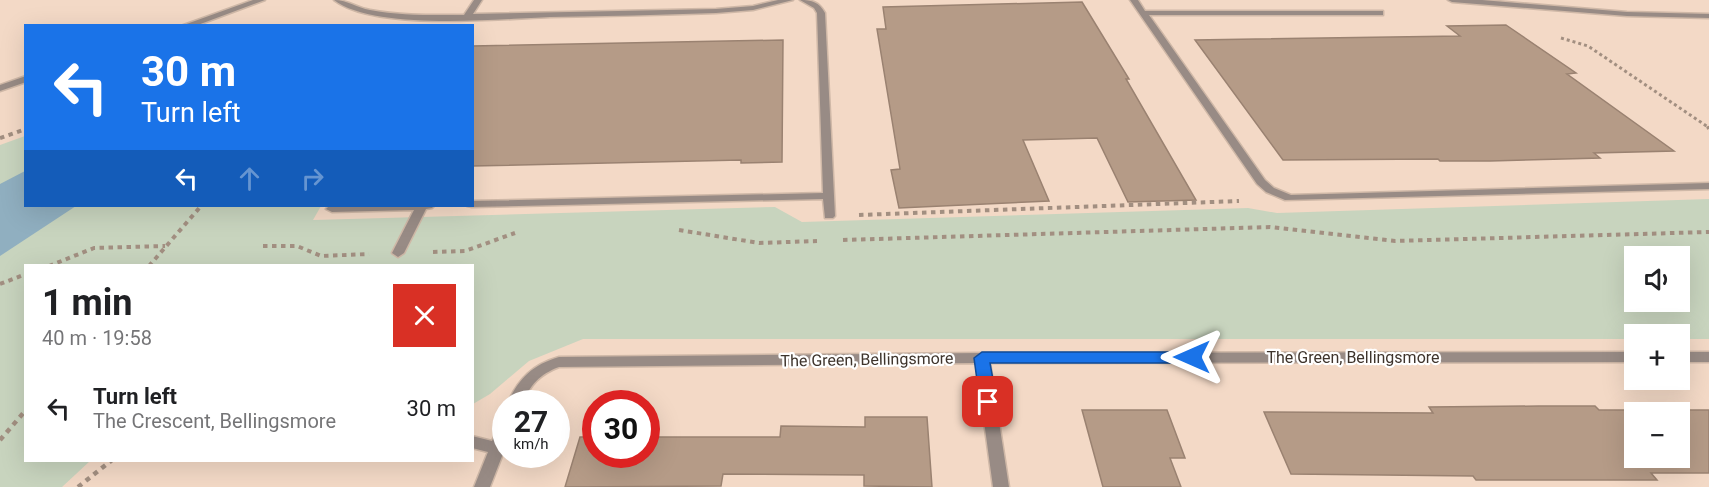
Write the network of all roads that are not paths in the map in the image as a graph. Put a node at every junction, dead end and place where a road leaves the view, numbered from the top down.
1 (261, 0) edge
2 (338, 0) edge
3 (478, 0) edge
4 (789, 0) edge
5 (804, 0) edge
6 (1134, 0) edge
7 (1452, 0) edge
8 (1556, 0) edge
9 (1566, 9) junction
10 (1143, 13) junction
11 (1380, 13) dead end
12 (1709, 16) edge
13 (466, 18) junction
14 (191, 24) edge
15 (24, 80) edge
16 (0, 88) edge
17 (1709, 186) edge
18 (828, 196) junction
19 (474, 204) edge
20 (400, 207) edge
21 (422, 207) edge
22 (332, 210) dead end
23 (829, 216) road end
24 (398, 254) road end
25 (1624, 357) edge
26 (1690, 357) edge
27 (1709, 357) edge
28 (982, 358) junction
29 (520, 390) edge
30 (474, 442) edge
31 (492, 447) edge
32 (492, 459) edge
33 (482, 487) edge
34 (1001, 487) edge

1 - 14 street
2 - 13 street
3 - 13 street
4 - 13 street
5 - 18 street
6 - 10 street
7 - 9 street
8 - 9 street
9 - 12 street
10 - 11 street
10 - 17 street
15 - 16 street
18 - 19 street
18 - 23 street
20 - 22 street
21 - 24 street
25 - 28 street, The Green, Bellingsmore
26 - 27 street
28 - 29 street, The Green, Bellingsmore
28 - 34 street
30 - 31 street
32 - 33 street

